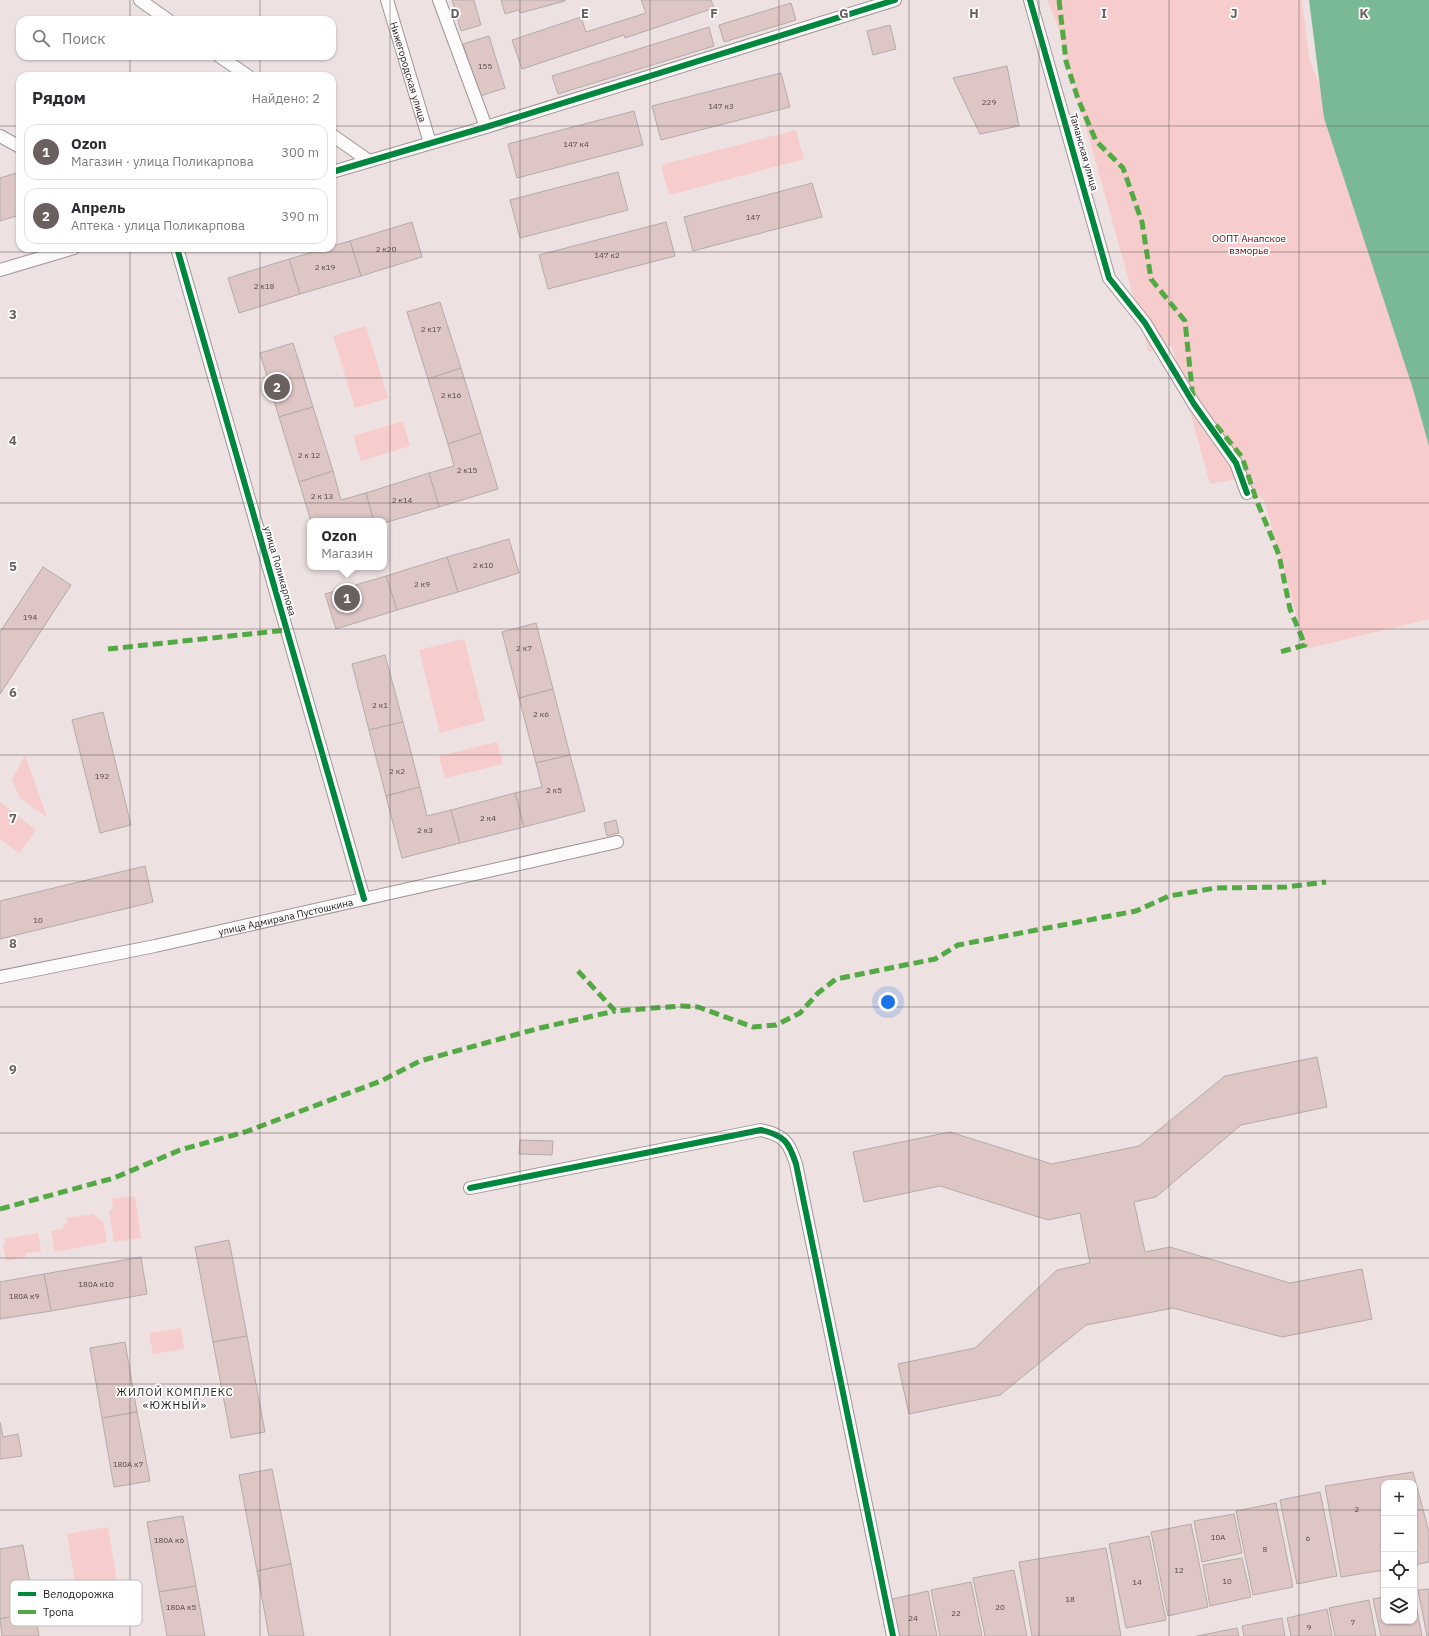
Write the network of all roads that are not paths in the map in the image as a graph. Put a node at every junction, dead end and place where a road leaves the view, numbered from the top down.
1 (140, 0) edge
2 (387, 0) edge
3 (440, 0) edge
4 (895, 0) edge
5 (1030, 0) edge
6 (162, 16) edge
7 (225, 60) edge
8 (242, 72) edge
9 (486, 127) junction
10 (0, 136) edge
11 (336, 138) edge
12 (430, 143) junction
13 (16, 144) edge
14 (368, 161) junction
15 (336, 171) edge
16 (61, 252) edge
17 (178, 252) edge
18 (0, 270) edge
19 (1247, 494) dead end
20 (617, 842) dead end
21 (364, 899) junction
22 (0, 978) edge
23 (470, 1188) dead end
24 (893, 1636) edge

1 - 6 street
2 - 12 street, Нижегородская улица
3 - 9 street
4 - 9 street
5 - 19 street, Таманская улица
7 - 8 street
9 - 12 street
10 - 13 street
11 - 14 street
12 - 14 street
14 - 15 street
16 - 18 street
17 - 21 street, улица Поликарпова
20 - 21 street, улица Адмирала Пустошкина
21 - 22 street, улица Адмирала Пустошкина
23 - 24 street

